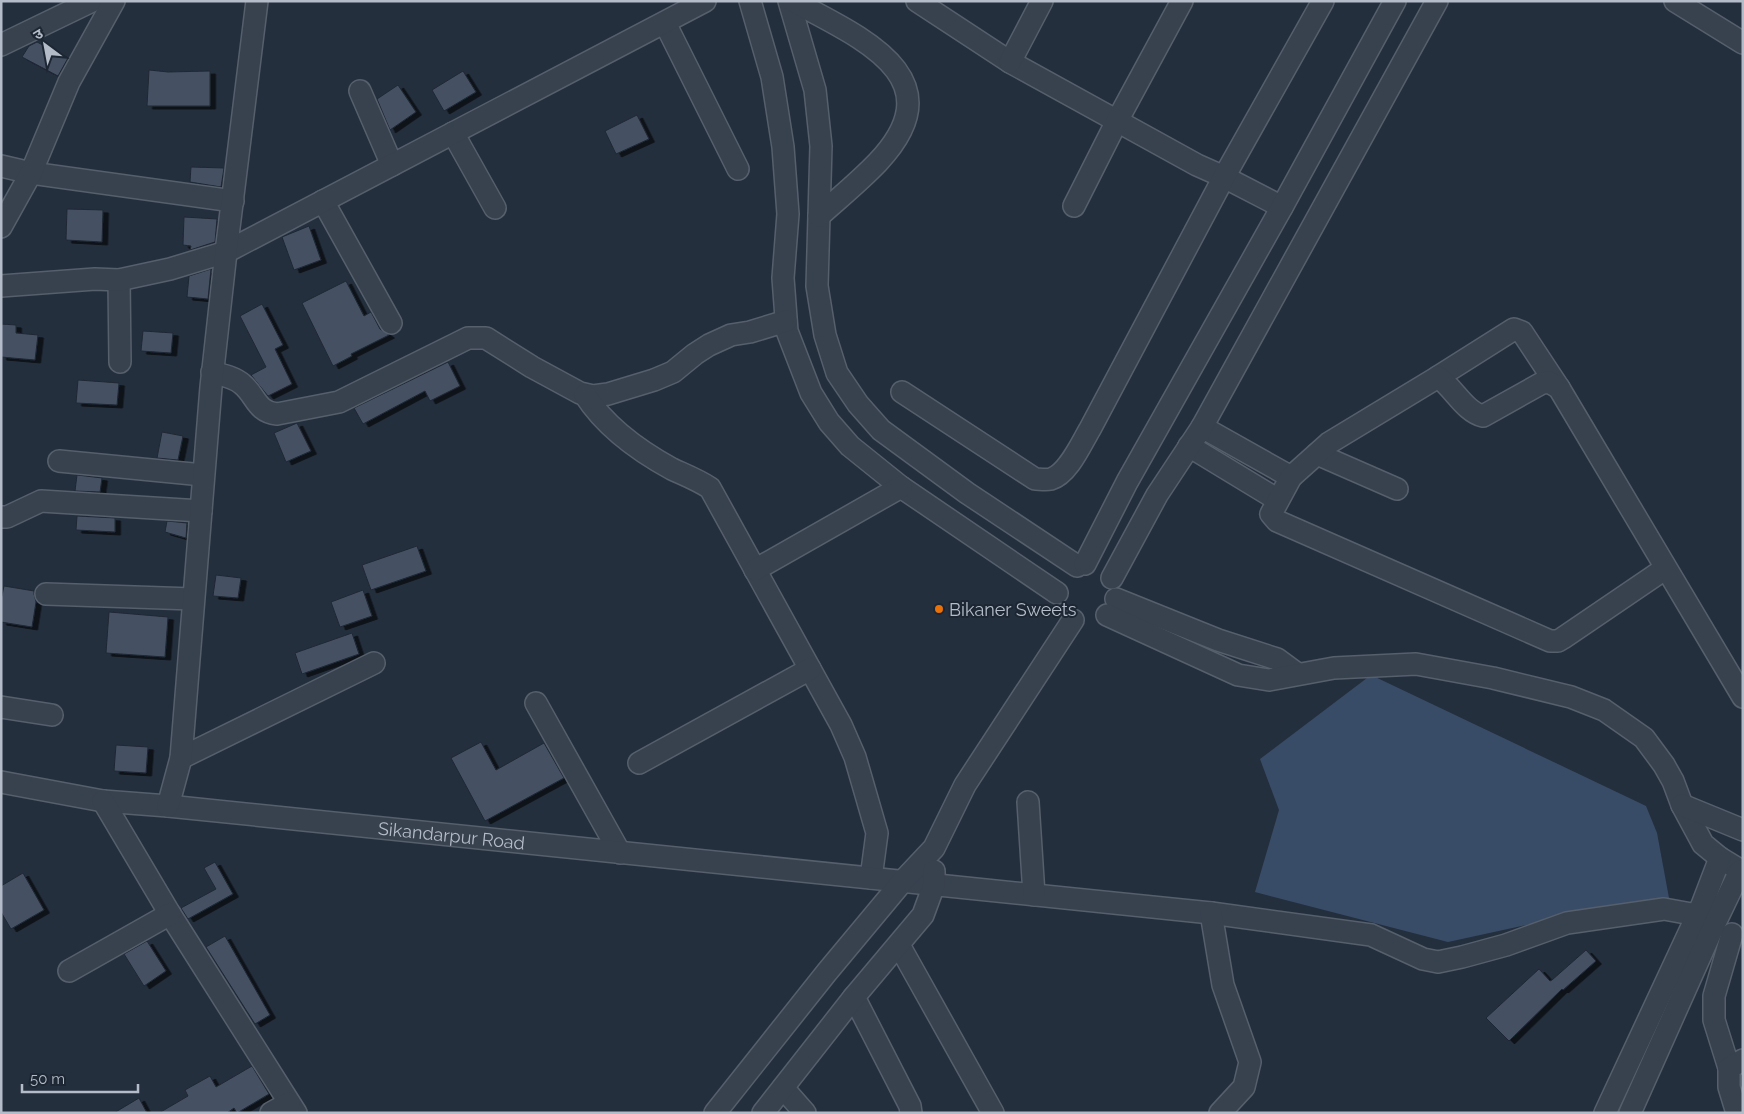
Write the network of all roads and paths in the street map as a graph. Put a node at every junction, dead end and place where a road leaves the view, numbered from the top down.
1 (92, 1) edge
2 (114, 1) edge
3 (257, 1) edge
4 (705, 1) edge
5 (750, 1) edge
6 (789, 1) edge
7 (793, 1) edge
8 (917, 1) edge
9 (1042, 1) edge
10 (1182, 1) edge
11 (1323, 1) edge
12 (1394, 1) edge
13 (1437, 1) edge
14 (1675, 1) edge
15 (665, 23) junction
16 (1743, 43) edge
17 (1, 45) edge
18 (1010, 62) junction
19 (360, 91) dead end
20 (1117, 121) junction
21 (454, 133) junction
22 (392, 165) junction
23 (1, 166) edge
24 (738, 169) dead end
25 (32, 173) junction
26 (1224, 177) junction
27 (233, 201) junction
28 (323, 201) junction
29 (1074, 206) dead end
30 (1282, 207) junction
31 (495, 208) dead end
32 (819, 216) junction
33 (1, 227) edge
34 (226, 252) junction
35 (119, 280) junction
36 (1, 286) edge
37 (786, 321) junction
38 (391, 323) dead end
39 (120, 362) dead end
40 (212, 372) junction
41 (1438, 377) junction
42 (1559, 388) junction
43 (902, 392) dead end
44 (584, 395) junction
45 (1202, 427) junction
46 (1189, 446) junction
47 (1317, 454) junction
48 (60, 462) dead end
49 (203, 474) junction
50 (1291, 477) junction
51 (901, 487) junction
52 (1397, 489) dead end
53 (1278, 500) junction
54 (201, 511) junction
55 (1, 517) edge
56 (1081, 565) junction
57 (1666, 568) junction
58 (755, 570) junction
59 (1112, 578) junction
60 (1057, 593) junction
61 (46, 594) dead end
62 (193, 599) junction
63 (1112, 607) junction
64 (1073, 620) junction
65 (374, 663) dead end
66 (810, 669) junction
67 (1743, 697) edge
68 (536, 703) dead end
69 (1, 707) edge
70 (52, 715) dead end
71 (181, 758) junction
72 (639, 763) dead end
73 (1, 782) edge
74 (103, 801) junction
75 (1028, 802) dead end
76 (1682, 805) junction
77 (168, 806) junction
78 (1743, 830) edge
79 (934, 848) junction
80 (620, 853) junction
81 (1720, 858) junction
82 (1742, 872) edge
83 (871, 878) junction
84 (902, 882) junction
85 (934, 885) junction
86 (1034, 895) junction
87 (1211, 913) junction
88 (170, 914) junction
89 (1722, 928) edge
90 (899, 945) junction
91 (69, 971) dead end
92 (854, 998) junction
93 (1736, 1064) edge
94 (782, 1088) junction
95 (286, 1110) edge
96 (715, 1113) edge
97 (763, 1113) edge
98 (805, 1113) edge
99 (911, 1113) edge
100 (993, 1113) edge
101 (1220, 1113) edge
102 (1604, 1113) edge
103 (1630, 1113) edge
104 (1737, 1113) edge

1 - 17 street
2 - 25 street
3 - 27 street
4 - 15 street
5 - 37 street
6 - 32 street
7 - 32 street
8 - 18 street
9 - 18 street
10 - 20 street
11 - 26 street
12 - 30 street
13 - 45 street
14 - 16 street
15 - 21 street
15 - 24 street
18 - 20 street
19 - 22 street
20 - 26 street
20 - 29 street
21 - 22 street
21 - 31 street
22 - 28 street
23 - 25 street
25 - 27 street
25 - 33 street
26 - 30 street
26 - 43 street
27 - 34 street
28 - 34 street
28 - 38 street
30 - 56 street
32 - 56 street
34 - 35 street
34 - 40 street
35 - 36 street
35 - 39 street
37 - 44 street
37 - 51 street
40 - 44 street
40 - 49 street
41 - 42 street
41 - 42 street
41 - 47 street
42 - 57 street
44 - 58 street
45 - 46 street
45 - 50 street
46 - 53 street
46 - 59 street
47 - 50 street
47 - 52 street
48 - 49 street
49 - 54 street
50 - 53 street
51 - 58 street
51 - 60 street
53 - 57 street
54 - 55 street
54 - 62 street
56 - 59 street
56 - 60 street
57 - 67 street
58 - 66 street
59 - 63 street
60 - 64 street
61 - 62 street
62 - 71 street
63 - 64 street
63 - 76 street
64 - 79 street
65 - 71 street
66 - 72 street
66 - 83 street
68 - 80 street
69 - 70 street
71 - 77 street
73 - 74 street, Sikandarpur Road
74 - 77 street, Sikandarpur Road
74 - 88 street
75 - 86 street
76 - 78 street
76 - 81 street
77 - 80 street, Sikandarpur Road
79 - 84 street
79 - 85 street
80 - 83 street, Sikandarpur Road
81 - 82 street
81 - 89 street
82 - 89 street
83 - 84 street, Sikandarpur Road
84 - 85 street, Sikandarpur Road
84 - 96 street
85 - 86 street, Sikandarpur Road
85 - 90 street
86 - 87 street, Sikandarpur Road
87 - 89 street, Sikandarpur Road
87 - 101 street
88 - 91 street
88 - 95 street
89 - 93 street
89 - 102 street
89 - 103 street
90 - 92 street
90 - 100 street
92 - 94 street
92 - 99 street
93 - 104 street
94 - 97 street
94 - 98 street

